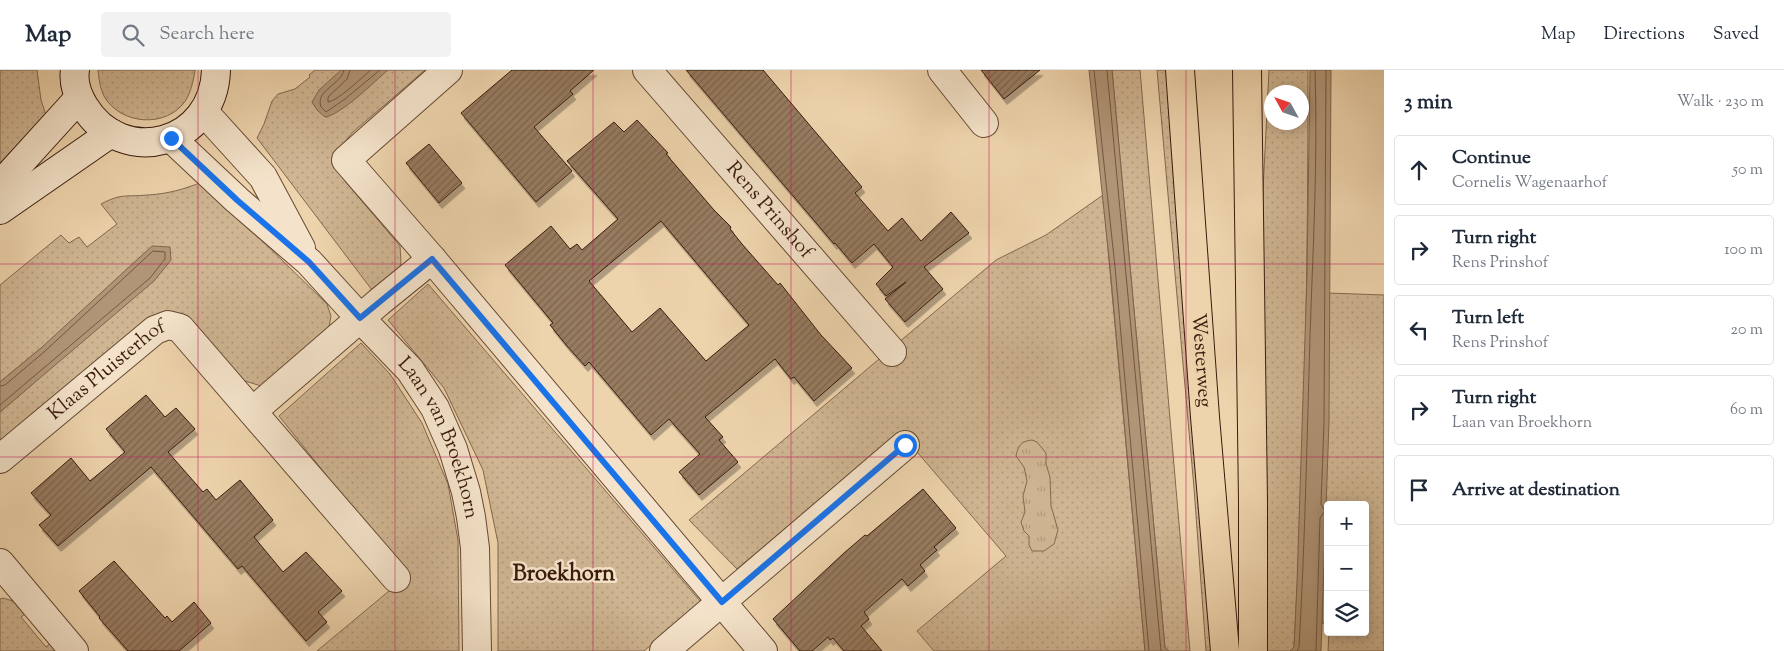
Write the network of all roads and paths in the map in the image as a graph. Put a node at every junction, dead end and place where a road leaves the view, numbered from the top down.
1 (75, 70) edge
2 (448, 70) edge
3 (647, 70) edge
4 (942, 70) edge
5 (1180, 70) edge
6 (1247, 70) edge
7 (217, 71) edge
8 (79, 98) junction
9 (204, 112) junction
10 (984, 123) dead end
11 (111, 134) junction
12 (171, 138) junction
13 (0, 185) edge
14 (0, 210) edge
15 (432, 259) junction
16 (309, 262) junction
17 (360, 318) junction
18 (892, 352) dead end
19 (252, 411) junction
20 (905, 445) dead end
21 (0, 460) edge
22 (0, 564) edge
23 (396, 578) dead end
24 (722, 602) junction
25 (74, 651) edge
26 (477, 651) edge
27 (664, 651) edge
28 (764, 651) edge
29 (1225, 651) edge
30 (1253, 651) edge

1 - 8 street
2 - 15 street
3 - 18 street, Rens Prinshof
4 - 10 street
5 - 29 main road, Westerweg
6 - 30 main road
7 - 9 street
8 - 11 street
8 - 13 street
9 - 12 street
9 - 16 street, Laan van Broekhorn
11 - 12 street
11 - 14 street
12 - 16 street, Laan van Broekhorn
15 - 17 street
15 - 24 street
16 - 17 street, Laan van Broekhorn
17 - 19 street
17 - 26 street, Laan van Broekhorn
19 - 21 street, Klaas Pluisterhof
19 - 23 street, Klaas Pluisterhof
20 - 24 street
22 - 25 street
24 - 27 street
24 - 28 street

